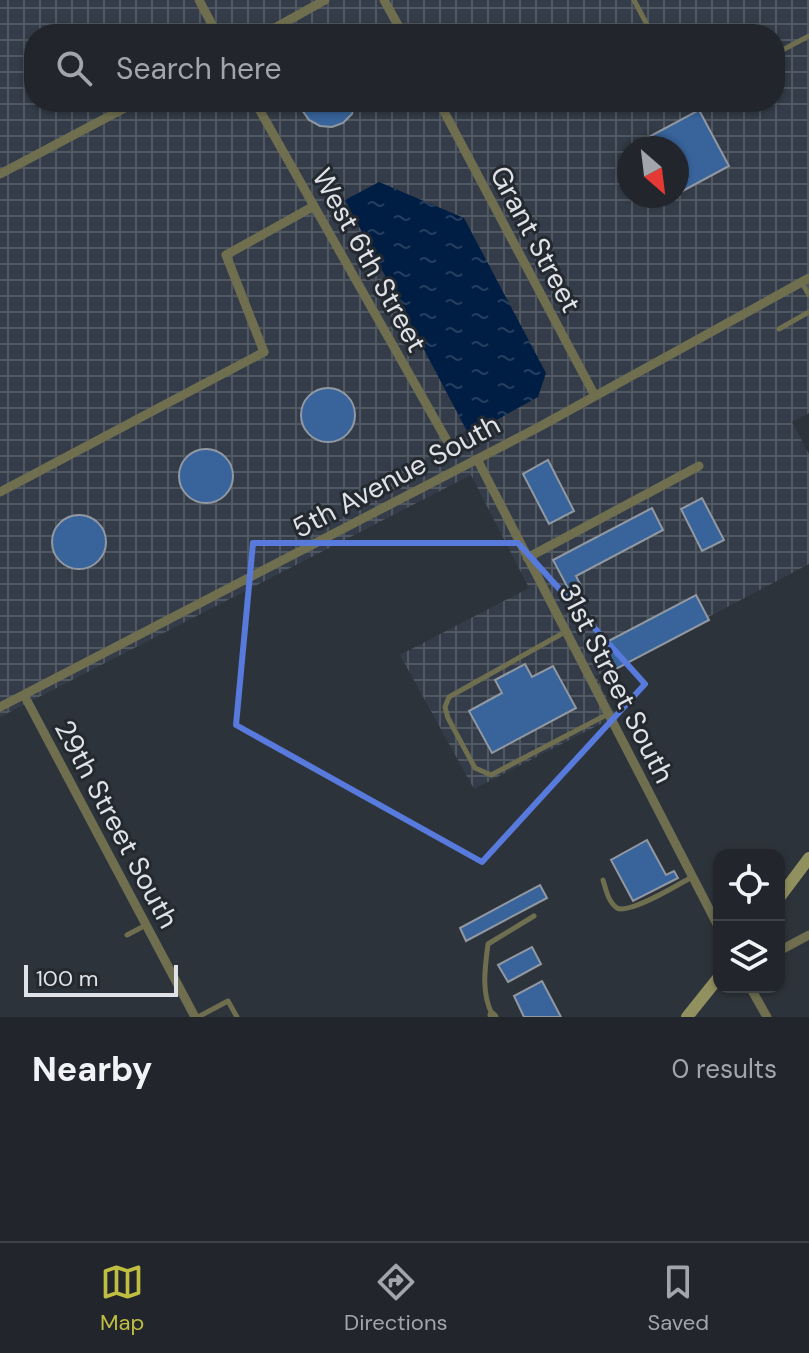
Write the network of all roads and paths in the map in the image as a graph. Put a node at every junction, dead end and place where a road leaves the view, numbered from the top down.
1 (199, 0) edge
2 (325, 0) edge
3 (384, 0) edge
4 (634, 0) edge
5 (212, 24) edge
6 (282, 24) edge
7 (397, 24) edge
8 (647, 24) edge
9 (809, 36) edge
10 (785, 49) edge
11 (117, 112) edge
12 (261, 112) edge
13 (444, 112) edge
14 (0, 174) edge
15 (314, 206) junction
16 (805, 280) edge
17 (809, 295) edge
18 (809, 312) edge
19 (779, 329) dead end
20 (595, 396) junction
21 (446, 439) dead end
22 (477, 459) junction
23 (699, 466) dead end
24 (0, 492) edge
25 (527, 558) junction
26 (565, 632) junction
27 (24, 695) junction
28 (0, 707) edge
29 (608, 714) junction
30 (809, 858) edge
31 (693, 877) junction
32 (603, 880) dead end
33 (785, 890) edge
34 (534, 916) dead end
35 (715, 921) edge
36 (146, 925) junction
37 (127, 935) dead end
38 (809, 935) edge
39 (785, 948) edge
40 (713, 984) edge
41 (753, 993) edge
42 (493, 1016) edge
43 (196, 1017) edge
44 (237, 1017) edge
45 (687, 1017) edge
46 (767, 1017) edge

1 - 5 street
2 - 6 street
3 - 7 street
4 - 8 lane
9 - 10 lane
11 - 14 street
12 - 15 street, West 6th Street
13 - 20 street, Grant Street
15 - 21 street, West 6th Street
15 - 24 street
16 - 17 lane
16 - 20 street, 5th Avenue South
18 - 19 lane
20 - 22 street, 5th Avenue South
22 - 25 street, 31st Street South
22 - 27 street, 5th Avenue South
23 - 25 street
25 - 26 street, 31st Street South
26 - 29 street, 31st Street South
26 - 29 lane
27 - 28 street, 5th Avenue South
27 - 36 street, 29th Street South
29 - 31 street, 31st Street South
30 - 33 main road
31 - 32 lane
31 - 35 street, 31st Street South
34 - 42 lane
36 - 37 lane
36 - 43 street, 29th Street South
38 - 39 street
40 - 45 main road
41 - 46 street
43 - 44 lane

